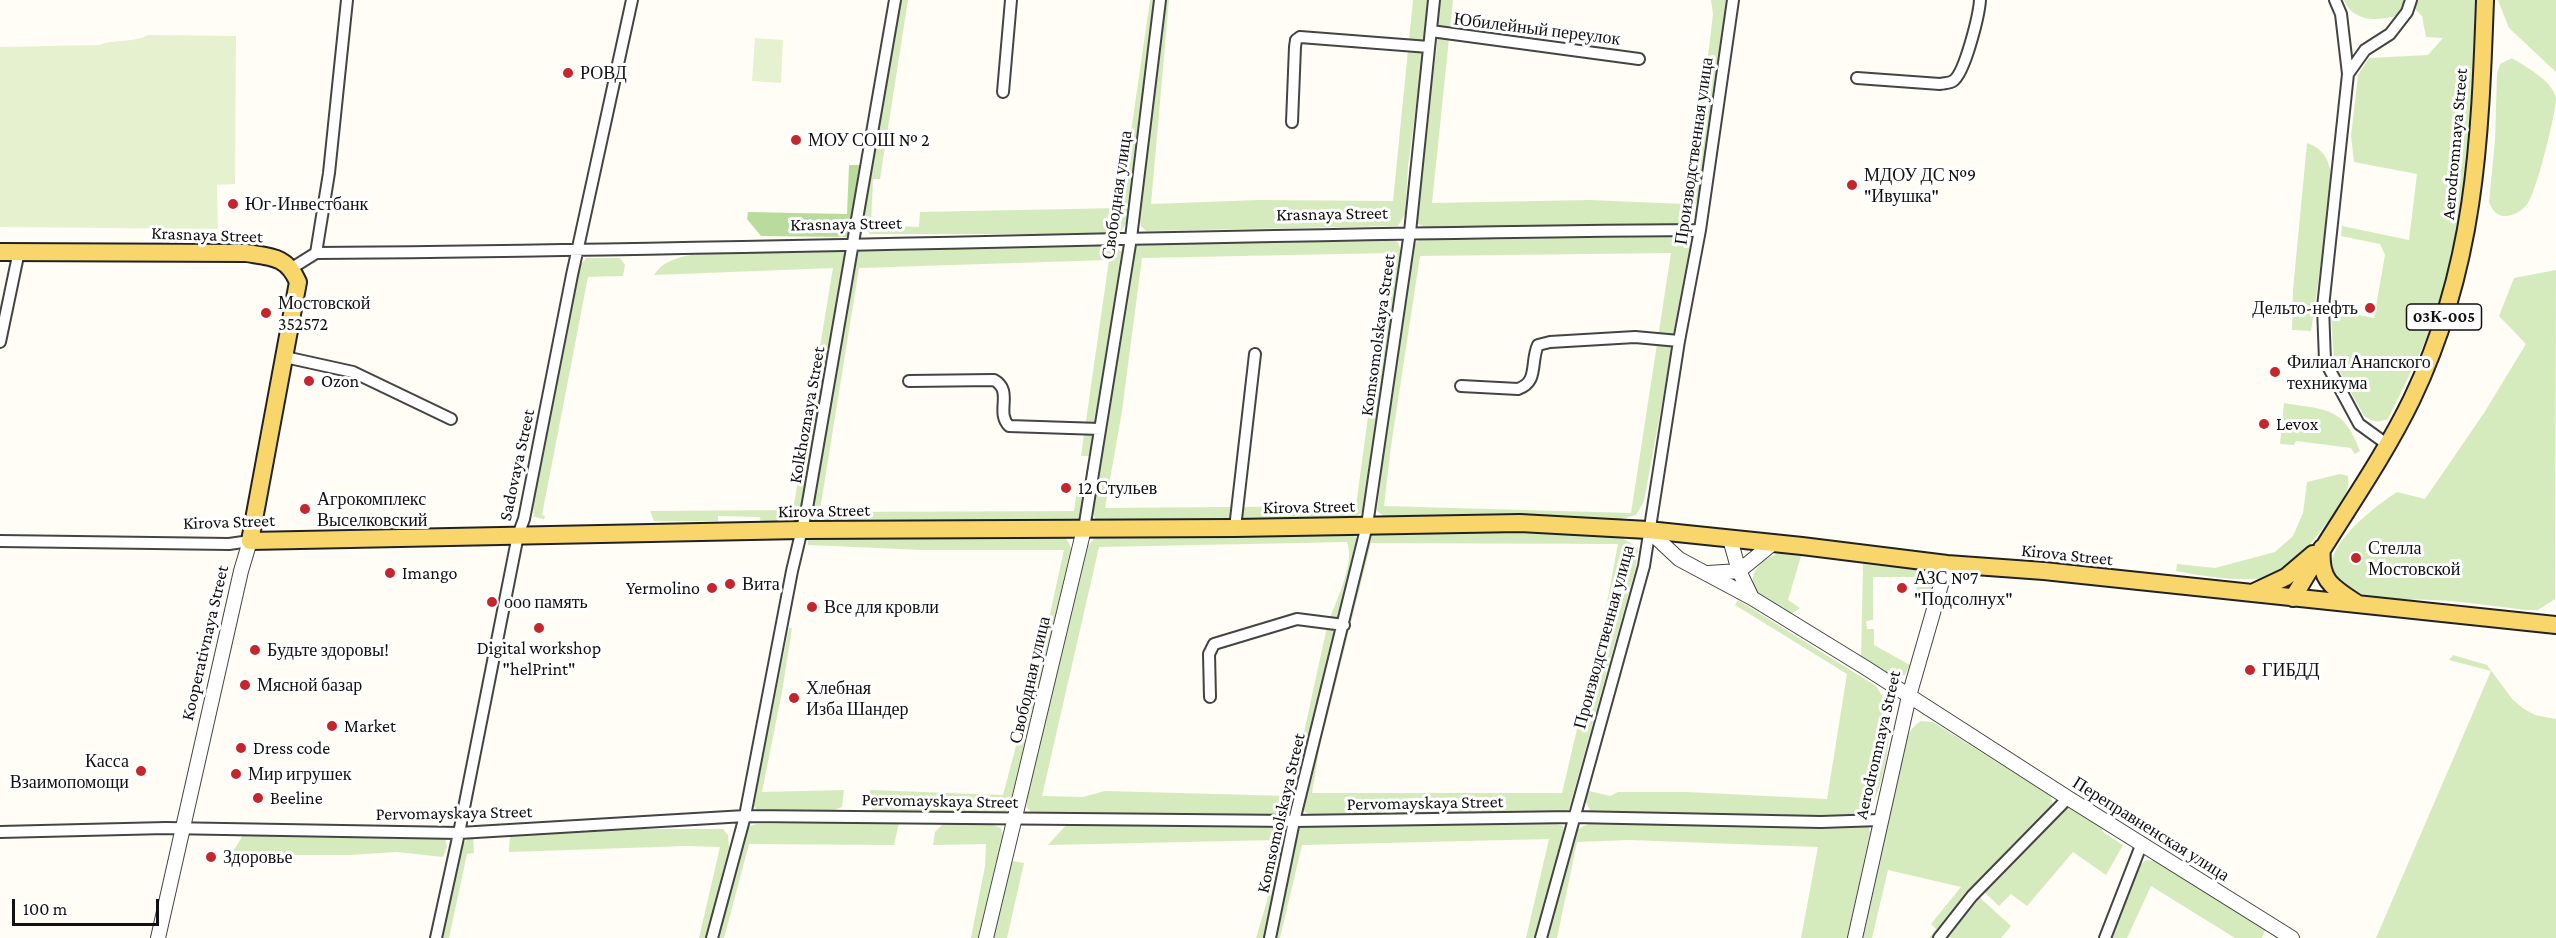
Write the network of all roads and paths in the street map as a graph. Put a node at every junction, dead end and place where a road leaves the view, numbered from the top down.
1 (347, 0) edge
2 (632, 0) edge
3 (894, 0) edge
4 (1011, 0) edge
5 (1160, 0) edge
6 (1434, 0) edge
7 (1733, 0) edge
8 (1980, 0) edge
9 (2336, 0) edge
10 (2411, 0) edge
11 (2485, 0) edge
12 (1431, 32) junction
13 (1429, 47) junction
14 (1639, 59) dead end
15 (2348, 74) junction
16 (1857, 78) dead end
17 (1003, 92) dead end
18 (1292, 122) dead end
19 (1700, 230) junction
20 (1410, 232) junction
21 (1131, 238) junction
22 (854, 243) junction
23 (19, 251) junction
24 (578, 251) junction
25 (0, 252) edge
26 (316, 253) junction
27 (292, 268) junction
28 (1679, 341) junction
29 (0, 342) edge
30 (1256, 354) dead end
31 (285, 357) junction
32 (909, 381) dead end
33 (1461, 386) dead end
34 (451, 419) dead end
35 (1100, 429) junction
36 (2388, 445) junction
37 (1367, 525) junction
38 (1235, 528) junction
39 (1084, 529) junction
40 (801, 530) junction
41 (1648, 530) junction
42 (1683, 534) junction
43 (518, 535) junction
44 (1730, 539) junction
45 (0, 541) edge
46 (250, 541) junction
47 (1772, 544) junction
48 (2322, 546) junction
49 (1679, 559) junction
50 (1947, 564) junction
51 (1739, 571) junction
52 (1706, 573) junction
53 (2250, 594) junction
54 (1752, 598) junction
55 (2293, 598) junction
56 (2359, 605) junction
57 (1344, 625) junction
58 (2556, 625) edge
59 (1909, 696) junction
60 (1210, 697) dead end
61 (2068, 798) junction
62 (745, 816) junction
63 (1573, 817) junction
64 (1016, 819) junction
65 (1880, 820) junction
66 (1294, 821) junction
67 (183, 829) junction
68 (0, 832) edge
69 (459, 833) junction
70 (2142, 843) junction
71 (158, 938) edge
72 (436, 938) edge
73 (712, 938) edge
74 (986, 938) edge
75 (1270, 938) edge
76 (1541, 938) edge
77 (1855, 938) edge
78 (1939, 938) edge
79 (2105, 938) edge
80 (2292, 938) edge

1 - 26 street
2 - 24 street, Sadovaya Street
3 - 22 street, Kolkhoznaya Street
4 - 17 street
5 - 21 street, Свободная улица
6 - 12 street, Komsomolskaya Street
7 - 19 street, Производственная улица
8 - 16 street
9 - 15 street
10 - 15 street
11 - 36 main road, Aerodromnaya Street / 03К-005
12 - 13 street, Komsomolskaya Street
12 - 14 street, Юбилейный переулок
13 - 18 street
13 - 20 street, Komsomolskaya Street
15 - 36 street
19 - 20 street, Krasnaya Street
19 - 28 street, Производственная улица
20 - 21 street, Krasnaya Street
20 - 37 street, Komsomolskaya Street
21 - 22 street, Krasnaya Street
21 - 35 street, Свободная улица
22 - 24 street, Krasnaya Street
22 - 40 street, Kolkhoznaya Street
23 - 25 main road, Krasnaya Street
23 - 27 main road, Krasnaya Street
23 - 29 street
24 - 26 street, Krasnaya Street
24 - 43 street, Sadovaya Street
26 - 27 street
27 - 31 main road, Kooperativnaya Street
28 - 33 street
28 - 41 street, Производственная улица
30 - 38 street
31 - 34 street
31 - 46 main road, Kooperativnaya Street
32 - 35 street
35 - 39 street, Свободная улица
36 - 48 main road, Aerodromnaya Street / 03К-005
37 - 38 main road, Kirova Street
37 - 41 main road, Kirova Street
37 - 57 street, Komsomolskaya Street
38 - 39 main road, Kirova Street
39 - 40 main road, Kirova Street
39 - 64 street, Свободная улица
40 - 43 main road, Kirova Street
40 - 62 street, Kolkhoznaya Street
41 - 42 main road, Kirova Street
41 - 49 street
41 - 63 street, Производственная улица
42 - 44 main road, Kirova Street
42 - 49 street
43 - 46 main road, Kirova Street
43 - 69 street, Sadovaya Street
44 - 47 main road, Kirova Street
44 - 51 street
45 - 46 street, Kirova Street
46 - 67 street, Kooperativnaya Street
47 - 50 main road, Kirova Street
47 - 51 street
48 - 53 main road, Aerodromnaya Street
48 - 55 main road, Aerodromnaya Street / 03К-005
48 - 56 main road
49 - 52 street
50 - 53 main road, Kirova Street
50 - 59 street, Aerodromnaya Street
51 - 52 street
51 - 54 street
52 - 54 street
53 - 55 main road, Kirova Street
54 - 59 street
55 - 56 main road, Kirova Street
56 - 58 main road, Kirova Street
57 - 60 street
57 - 66 street, Komsomolskaya Street
59 - 61 street, Переправненская улица
59 - 65 street, Aerodromnaya Street
61 - 70 street, Переправненская улица
61 - 78 street
62 - 64 street, Pervomayskaya Street
62 - 69 street, Pervomayskaya Street
62 - 73 street, Kolkhoznaya Street
63 - 65 street, Pervomayskaya Street
63 - 66 street, Pervomayskaya Street
63 - 76 street, Производственная улица
64 - 66 street, Pervomayskaya Street
64 - 74 street, Свободная улица
65 - 77 street, Aerodromnaya Street
66 - 75 street, Komsomolskaya Street
67 - 68 street, Pervomayskaya Street
67 - 69 street, Pervomayskaya Street
67 - 71 street, Kooperativnaya Street
69 - 72 street, Sadovaya Street
70 - 79 street
70 - 80 street, Переправненская улица

